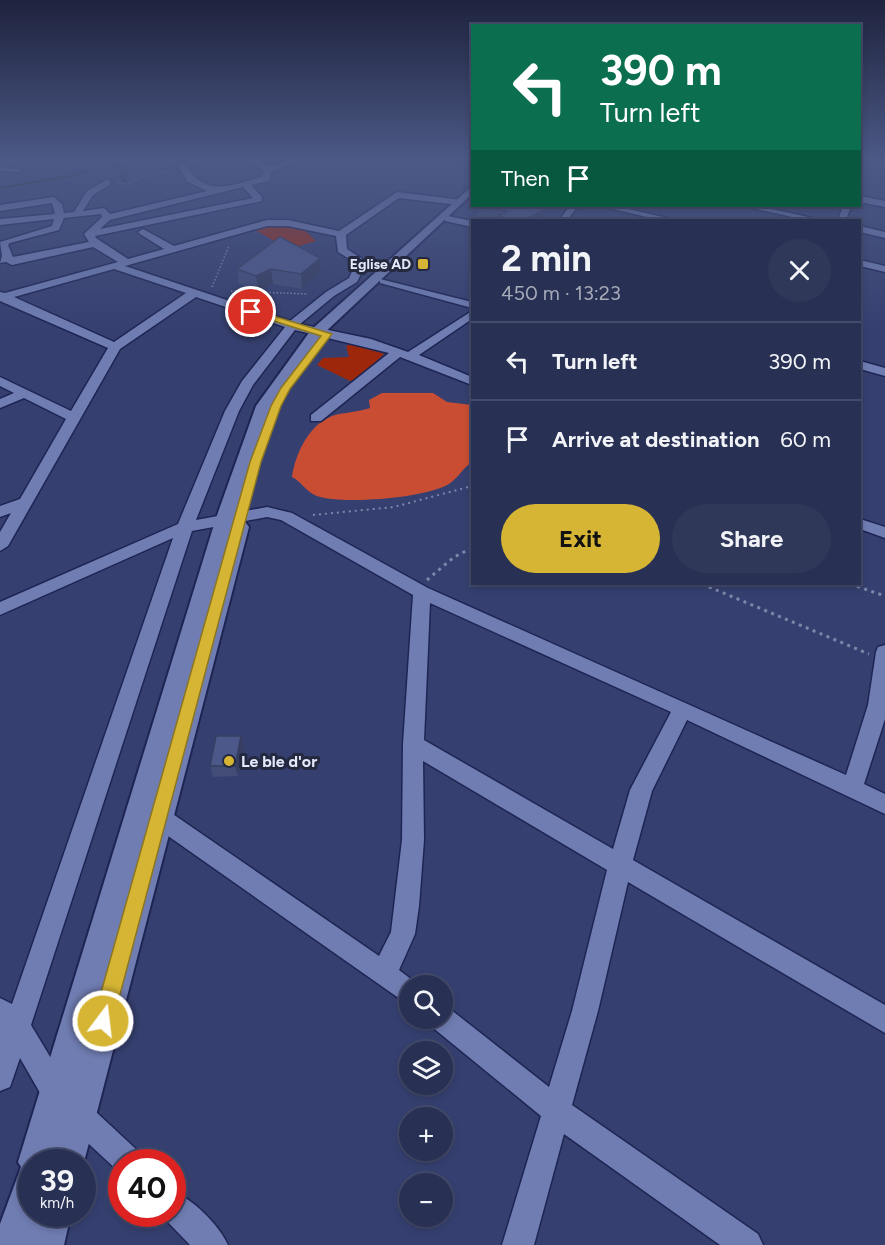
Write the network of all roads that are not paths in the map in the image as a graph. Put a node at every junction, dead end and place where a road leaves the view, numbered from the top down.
1 (59, 216) edge
2 (60, 216) edge
3 (114, 216) edge
4 (175, 216) edge
5 (254, 216) edge
6 (367, 216) edge
7 (447, 216) edge
8 (449, 216) edge
9 (107, 218) joint
10 (0, 222) edge
11 (267, 223) junction
12 (861, 229) edge
13 (143, 232) dead end
14 (90, 234) junction
15 (341, 234) junction
16 (885, 235) edge
17 (97, 243) junction
18 (172, 249) junction
19 (66, 250) junction
20 (3, 255) edge
21 (125, 261) junction
22 (861, 263) edge
23 (111, 265) junction
24 (885, 268) edge
25 (86, 272) junction
26 (384, 281) junction
27 (194, 293) junction
28 (1, 297) edge
29 (471, 305) edge
30 (471, 315) edge
31 (313, 330) junction
32 (114, 346) junction
33 (404, 354) junction
34 (861, 365) edge
35 (885, 372) edge
36 (0, 381) edge
37 (471, 381) edge
38 (24, 393) junction
39 (0, 404) edge
40 (72, 417) junction
41 (316, 418) dead end
42 (25, 502) junction
43 (3, 508) edge
44 (234, 517) junction
45 (861, 524) edge
46 (185, 527) junction
47 (885, 533) edge
48 (0, 546) edge
49 (422, 592) junction
50 (0, 609) edge
51 (885, 652) edge
52 (885, 661) edge
53 (683, 709) junction
54 (413, 744) junction
55 (851, 788) junction
56 (885, 804) edge
57 (159, 817) junction
58 (620, 864) junction
59 (384, 973) junction
60 (399, 985) edge
61 (8, 1019) edge
62 (885, 1020) edge
63 (453, 1028) edge
64 (0, 1077) edge
65 (67, 1103) junction
66 (557, 1111) junction
67 (44, 1149) edge
68 (65, 1149) edge
69 (115, 1149) edge
70 (186, 1220) edge
71 (18, 1227) edge
72 (49, 1227) edge
73 (13, 1245) edge
74 (44, 1245) edge
75 (212, 1245) edge
76 (518, 1245) edge
77 (747, 1245) edge

1 - 10 street
2 - 20 street
3 - 9 street
4 - 14 street
5 - 11 street
6 - 15 street
7 - 31 street
8 - 26 street
9 - 14 street
11 - 15 street
11 - 18 street
12 - 16 street
13 - 18 street
14 - 17 street
15 - 31 street
17 - 19 street
17 - 21 street
18 - 21 street
19 - 20 street
19 - 25 street
21 - 23 street
22 - 24 street
23 - 25 street
23 - 27 street
25 - 28 street
26 - 29 street
26 - 31 street
27 - 31 street
27 - 32 street
28 - 32 street
30 - 33 street
31 - 33 street
31 - 44 street
31 - 46 street
32 - 40 street
33 - 37 street
33 - 41 street
34 - 35 street
36 - 38 street
38 - 39 street
38 - 40 street
40 - 42 street
42 - 43 street
42 - 48 street
44 - 46 street
44 - 49 street
44 - 57 street
44 - 65 street
45 - 47 street
46 - 50 street
46 - 61 street
49 - 53 street
49 - 54 street
51 - 52 street
52 - 55 street
53 - 55 street
53 - 58 street
54 - 58 street
54 - 59 street
55 - 56 street
57 - 59 street
57 - 65 street
58 - 62 street
58 - 66 street
59 - 60 street
61 - 64 street
61 - 65 street
63 - 66 street
65 - 67 street
65 - 68 street
65 - 69 street
66 - 76 street
66 - 77 street
70 - 75 street
71 - 73 street
72 - 74 street

